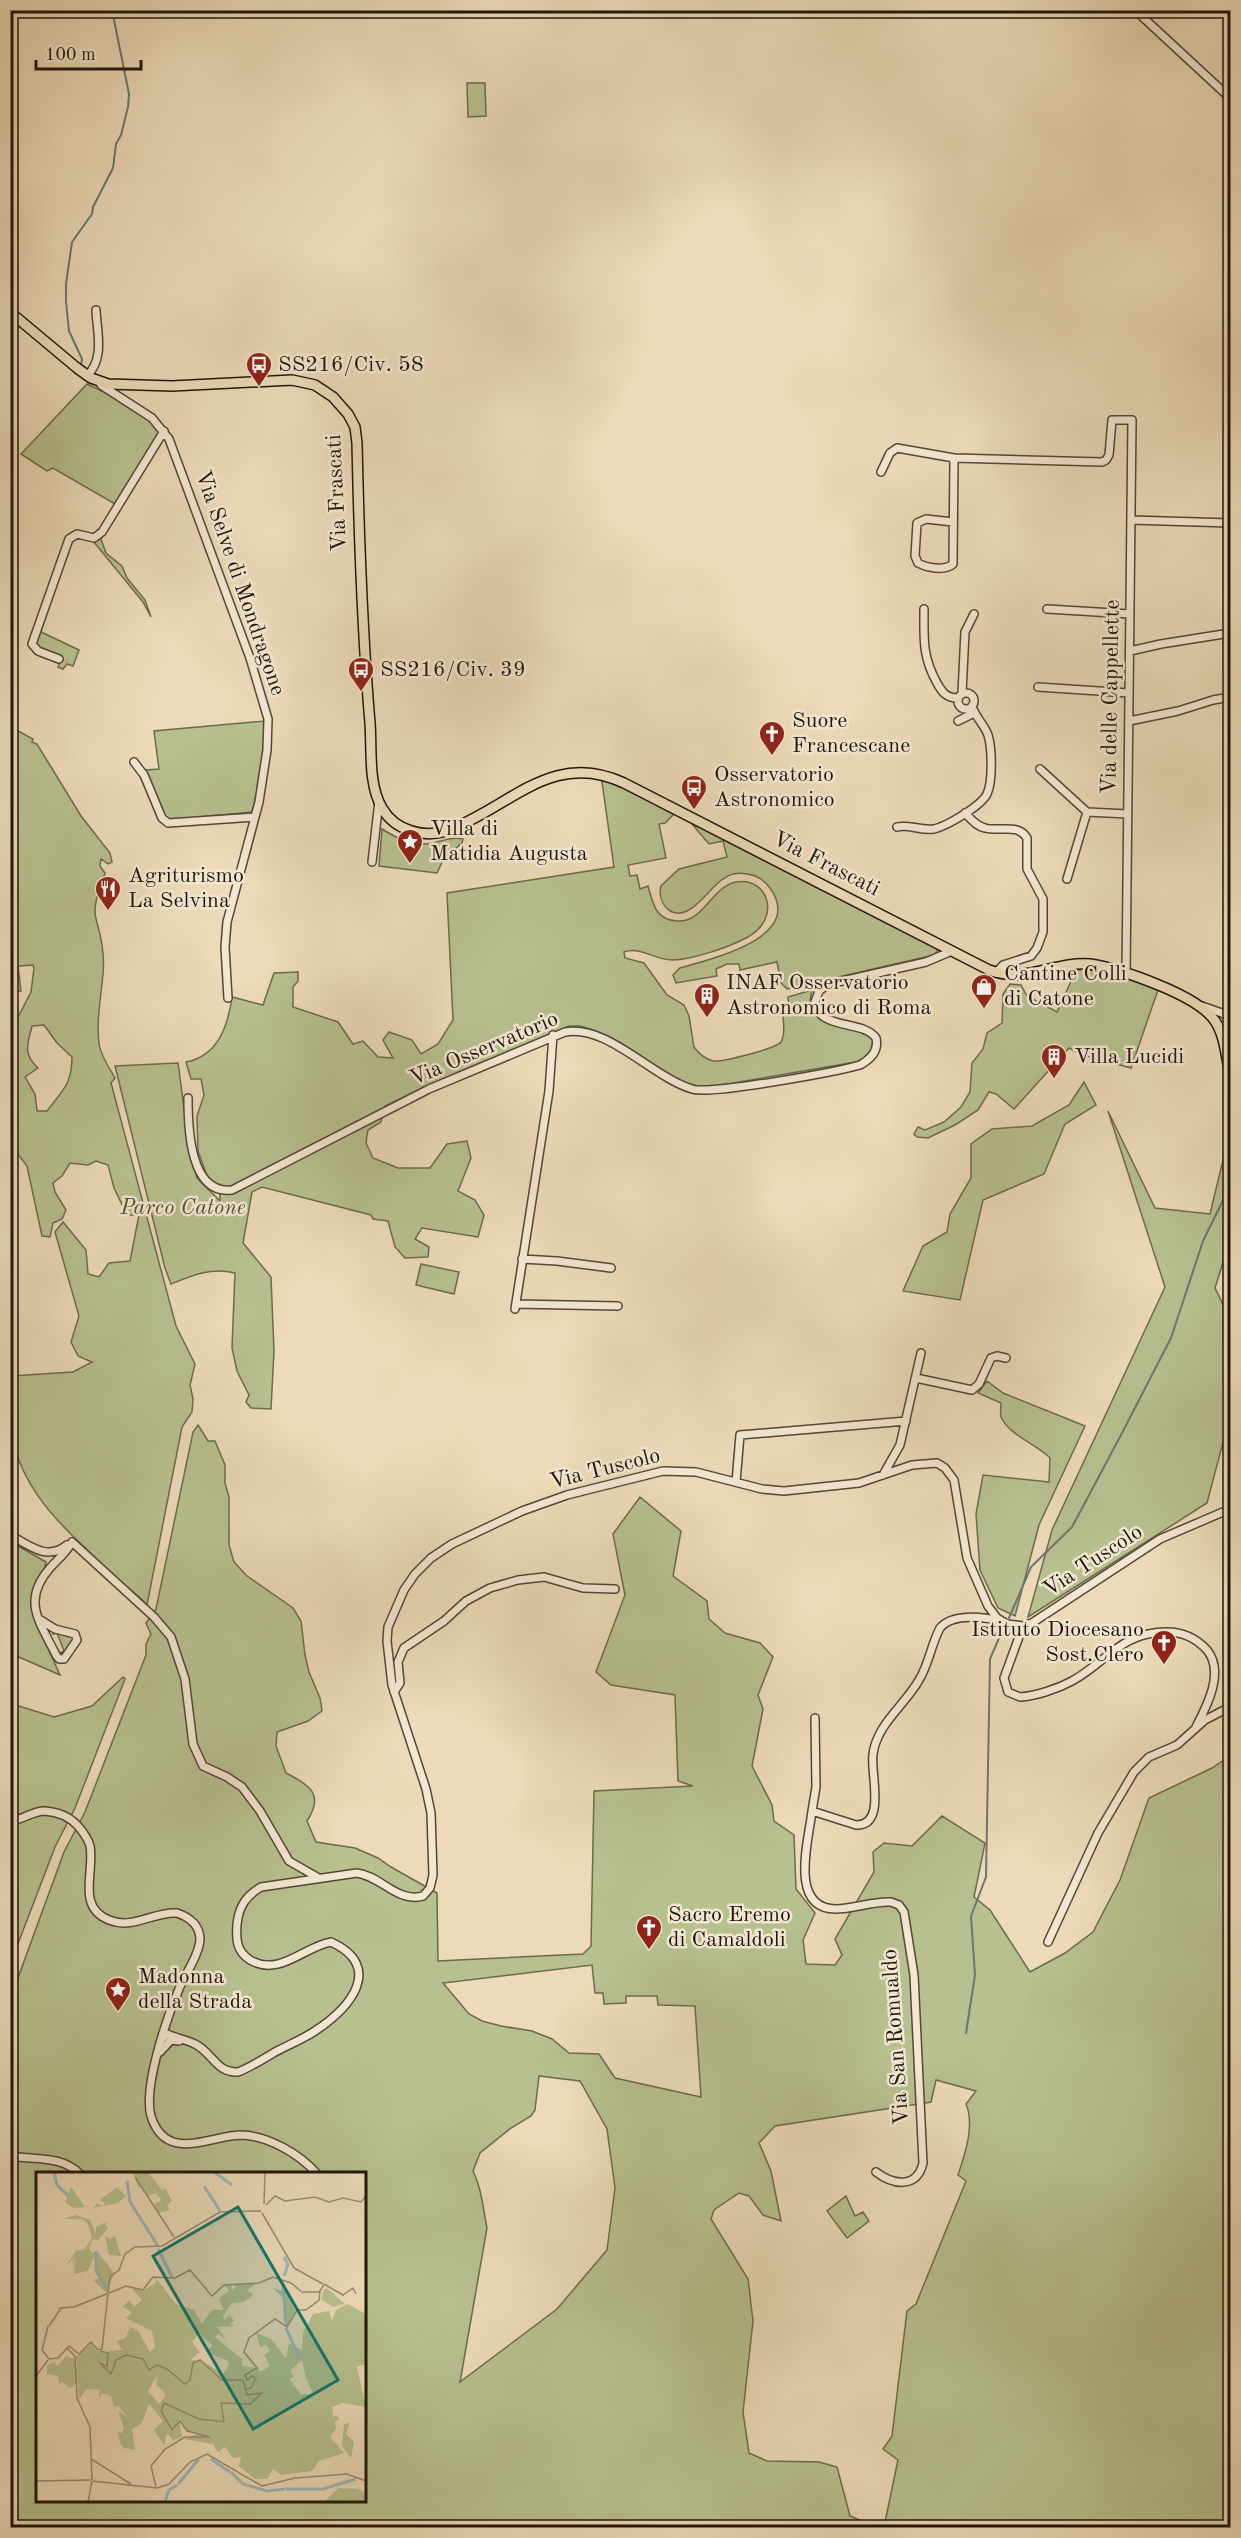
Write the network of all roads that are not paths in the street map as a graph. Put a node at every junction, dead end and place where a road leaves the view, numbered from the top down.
1 (1135, 10) edge
2 (1230, 98) edge
3 (96, 310) dead end
4 (10, 312) edge
5 (87, 376) junction
6 (164, 431) junction
7 (954, 458) junction
8 (880, 472) dead end
9 (1131, 520) junction
10 (953, 522) junction
11 (1230, 522) edge
12 (924, 609) dead end
13 (1047, 609) dead end
14 (974, 614) dead end
15 (1130, 614) junction
16 (1230, 633) edge
17 (1130, 651) junction
18 (59, 659) dead end
19 (1038, 687) dead end
20 (1129, 693) junction
21 (960, 696) junction
22 (1230, 697) edge
23 (973, 710) junction
24 (958, 721) dead end
25 (1129, 721) junction
26 (134, 762) dead end
27 (1040, 769) dead end
28 (379, 801) junction
29 (1087, 812) junction
30 (965, 813) junction
31 (1128, 814) junction
32 (255, 817) junction
33 (897, 827) dead end
34 (372, 862) dead end
35 (1067, 879) dead end
36 (952, 951) junction
37 (996, 973) junction
38 (1126, 974) junction
39 (228, 998) dead end
40 (1203, 1006) junction
41 (1230, 1016) edge
42 (553, 1035) junction
43 (1230, 1074) edge
44 (188, 1098) dead end
45 (522, 1259) junction
46 (611, 1268) dead end
47 (618, 1306) dead end
48 (921, 1353) dead end
49 (1006, 1358) dead end
50 (916, 1378) junction
51 (906, 1421) junction
52 (882, 1476) junction
53 (736, 1482) junction
54 (1230, 1509) edge
55 (10, 1535) edge
56 (72, 1542) junction
57 (615, 1589) dead end
58 (39, 1619) junction
59 (1003, 1622) junction
60 (1023, 1626) junction
61 (394, 1692) junction
62 (1230, 1707) edge
63 (816, 1718) dead end
64 (1196, 1727) junction
65 (812, 1811) junction
66 (10, 1821) edge
67 (317, 1877) junction
68 (1048, 1942) dead end
69 (166, 2024) junction
70 (161, 2040) junction
71 (187, 2042) junction
72 (158, 2056) junction
73 (10, 2156) edge
74 (77, 2172) edge
75 (314, 2172) edge
76 (876, 2172) dead end

1 - 2 street
3 - 5 street
4 - 5 main road, Via Frascati
5 - 6 street, Via Selve di Mondragone
5 - 28 main road, Via Frascati
6 - 18 street
6 - 32 street, Via Selve di Mondragone
7 - 8 street
7 - 9 street, Via delle Cappellette
7 - 10 street
9 - 11 street
9 - 15 street, Via delle Cappellette
10 - 10 street
12 - 21 street
13 - 15 street
14 - 21 street
15 - 17 street, Via delle Cappellette
16 - 17 street
17 - 20 street, Via delle Cappellette
19 - 20 street
20 - 25 street, Via delle Cappellette
21 - 23 street
21 - 23 street
22 - 25 street
23 - 24 street
23 - 30 street
25 - 31 street, Via delle Cappellette
26 - 32 street
27 - 29 street
28 - 34 street, Via Frascati
28 - 36 main road, Via Frascati
29 - 31 street
29 - 35 street
30 - 33 street
30 - 37 street
31 - 38 street, Via delle Cappellette
32 - 39 street, Via Selve di Mondragone
36 - 37 main road, Via Frascati
36 - 42 street, Via Osservatorio
37 - 38 main road, Via Frascati
38 - 40 main road, Via Frascati
40 - 41 street
40 - 43 main road
42 - 44 street, Via Osservatorio
42 - 45 street
45 - 46 street
45 - 47 street
48 - 50 street
49 - 50 street
50 - 51 street
51 - 52 street
51 - 53 street
52 - 53 street, Via Tuscolo
52 - 59 street, Via Tuscolo
53 - 61 street, Via Tuscolo
54 - 60 street, Via Tuscolo
55 - 56 street
56 - 58 street
56 - 67 street
57 - 61 street
58 - 58 street
59 - 60 street
59 - 65 street
60 - 64 street
61 - 67 street, Via Tuscolo
62 - 64 street
63 - 65 street
64 - 68 street
65 - 76 street, Via San Romualdo
66 - 69 street
67 - 71 street
69 - 70 street
69 - 71 street
70 - 71 street
70 - 72 street
71 - 72 street
72 - 75 street
73 - 74 street

